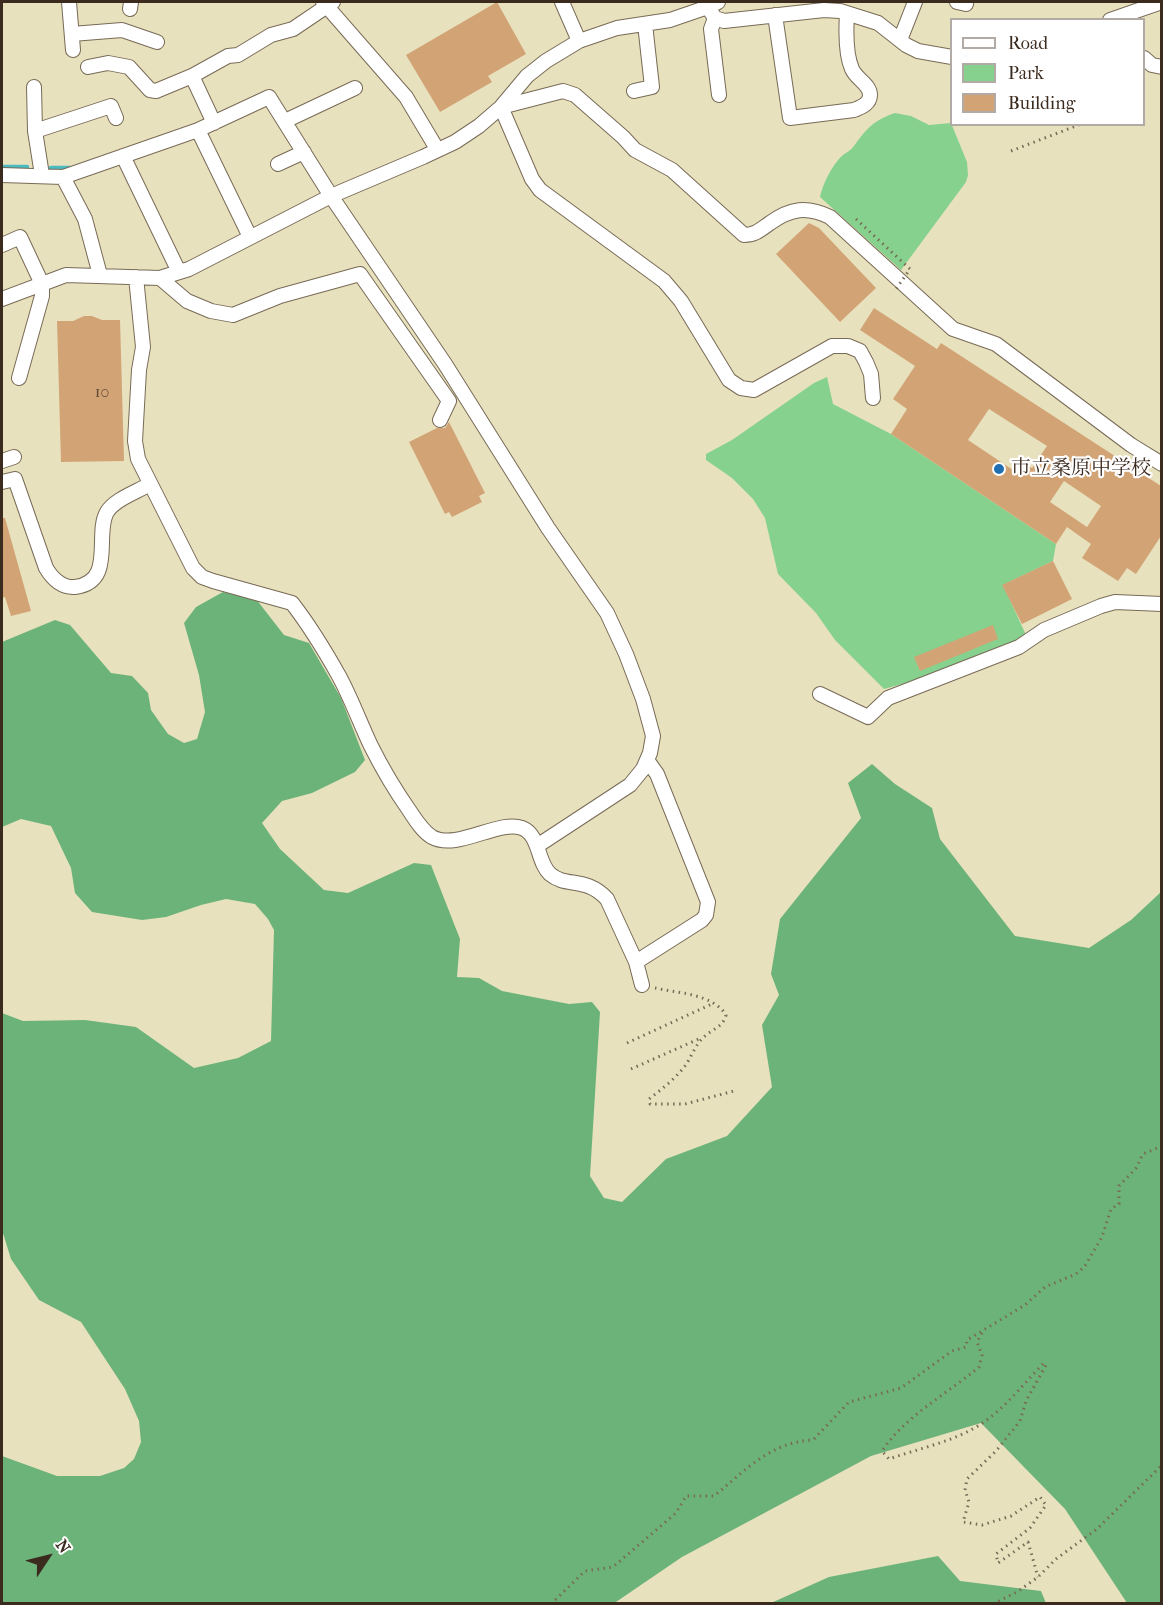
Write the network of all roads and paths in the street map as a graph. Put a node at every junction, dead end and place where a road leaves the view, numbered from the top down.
1 (69, 2) edge
2 (562, 2) edge
3 (915, 2) edge
4 (1161, 2) edge
5 (328, 3) edge
6 (714, 9) edge
7 (847, 14) junction
8 (775, 15) junction
9 (1116, 18) edge
10 (645, 24) junction
11 (72, 34) junction
12 (900, 40) junction
13 (579, 41) junction
14 (157, 42) dead end
15 (74, 50) dead end
16 (950, 57) edge
17 (1145, 60) edge
18 (88, 67) dead end
19 (1161, 67) edge
20 (192, 76) junction
21 (34, 87) dead end
22 (355, 88) dead end
23 (634, 91) dead end
24 (719, 94) dead end
25 (501, 107) junction
26 (116, 118) dead end
27 (285, 122) junction
28 (214, 123) junction
29 (1076, 126) edge
30 (198, 130) junction
31 (35, 131) junction
32 (437, 149) junction
33 (1011, 151) dead end
34 (304, 152) junction
35 (123, 156) junction
36 (278, 164) dead end
37 (2, 175) edge
38 (42, 175) junction
39 (63, 177) junction
40 (331, 196) junction
41 (856, 219) dead end
42 (250, 237) junction
43 (2, 245) edge
44 (179, 272) junction
45 (100, 275) junction
46 (136, 277) junction
47 (160, 278) junction
48 (42, 284) junction
49 (894, 292) dead end
50 (2, 299) edge
51 (19, 378) dead end
52 (873, 399) dead end
53 (440, 420) dead end
54 (1161, 464) edge
55 (2, 482) edge
56 (150, 484) junction
57 (1161, 603) edge
58 (819, 694) dead end
59 (646, 760) junction
60 (537, 846) junction
61 (636, 962) junction
62 (642, 985) joint
63 (712, 1004) junction
64 (702, 1038) junction
65 (627, 1043) dead end
66 (632, 1069) dead end
67 (734, 1091) dead end
68 (1161, 1146) edge
69 (983, 1332) junction
70 (1161, 1465) edge
71 (1038, 1577) junction
72 (551, 1604) edge
73 (993, 1604) edge

1 - 11 street
2 - 13 street
3 - 12 street
4 - 9 street
5 - 20 street
5 - 32 street
6 - 8 street
6 - 10 street
6 - 24 street
7 - 8 street
7 - 8 street
7 - 12 street
10 - 13 street
10 - 23 street
11 - 14 street
11 - 15 street
12 - 16 street
13 - 25 street
17 - 19 street
18 - 20 street
20 - 28 street
21 - 31 street
22 - 27 street
25 - 32 street
25 - 52 street
25 - 54 street
26 - 31 street
27 - 28 street
27 - 34 street
28 - 30 street
29 - 33 path
30 - 35 street
30 - 42 street
31 - 38 street
32 - 40 street
34 - 36 street
34 - 40 street
35 - 39 street
35 - 44 street
37 - 38 street
38 - 39 street
39 - 45 street
40 - 42 street
40 - 59 street
41 - 49 path, bridge
42 - 44 street
43 - 48 street
44 - 47 street
45 - 46 street
45 - 48 street
46 - 47 street
46 - 56 street
47 - 53 street
48 - 50 street
48 - 51 street
55 - 56 street
56 - 60 street
57 - 58 street
59 - 60 street
59 - 61 street
60 - 61 street
61 - 62 street
62 - 63 path
63 - 64 path
63 - 65 path
64 - 66 path
64 - 67 path
68 - 69 path
69 - 71 path
69 - 72 path
70 - 71 path
71 - 73 path

